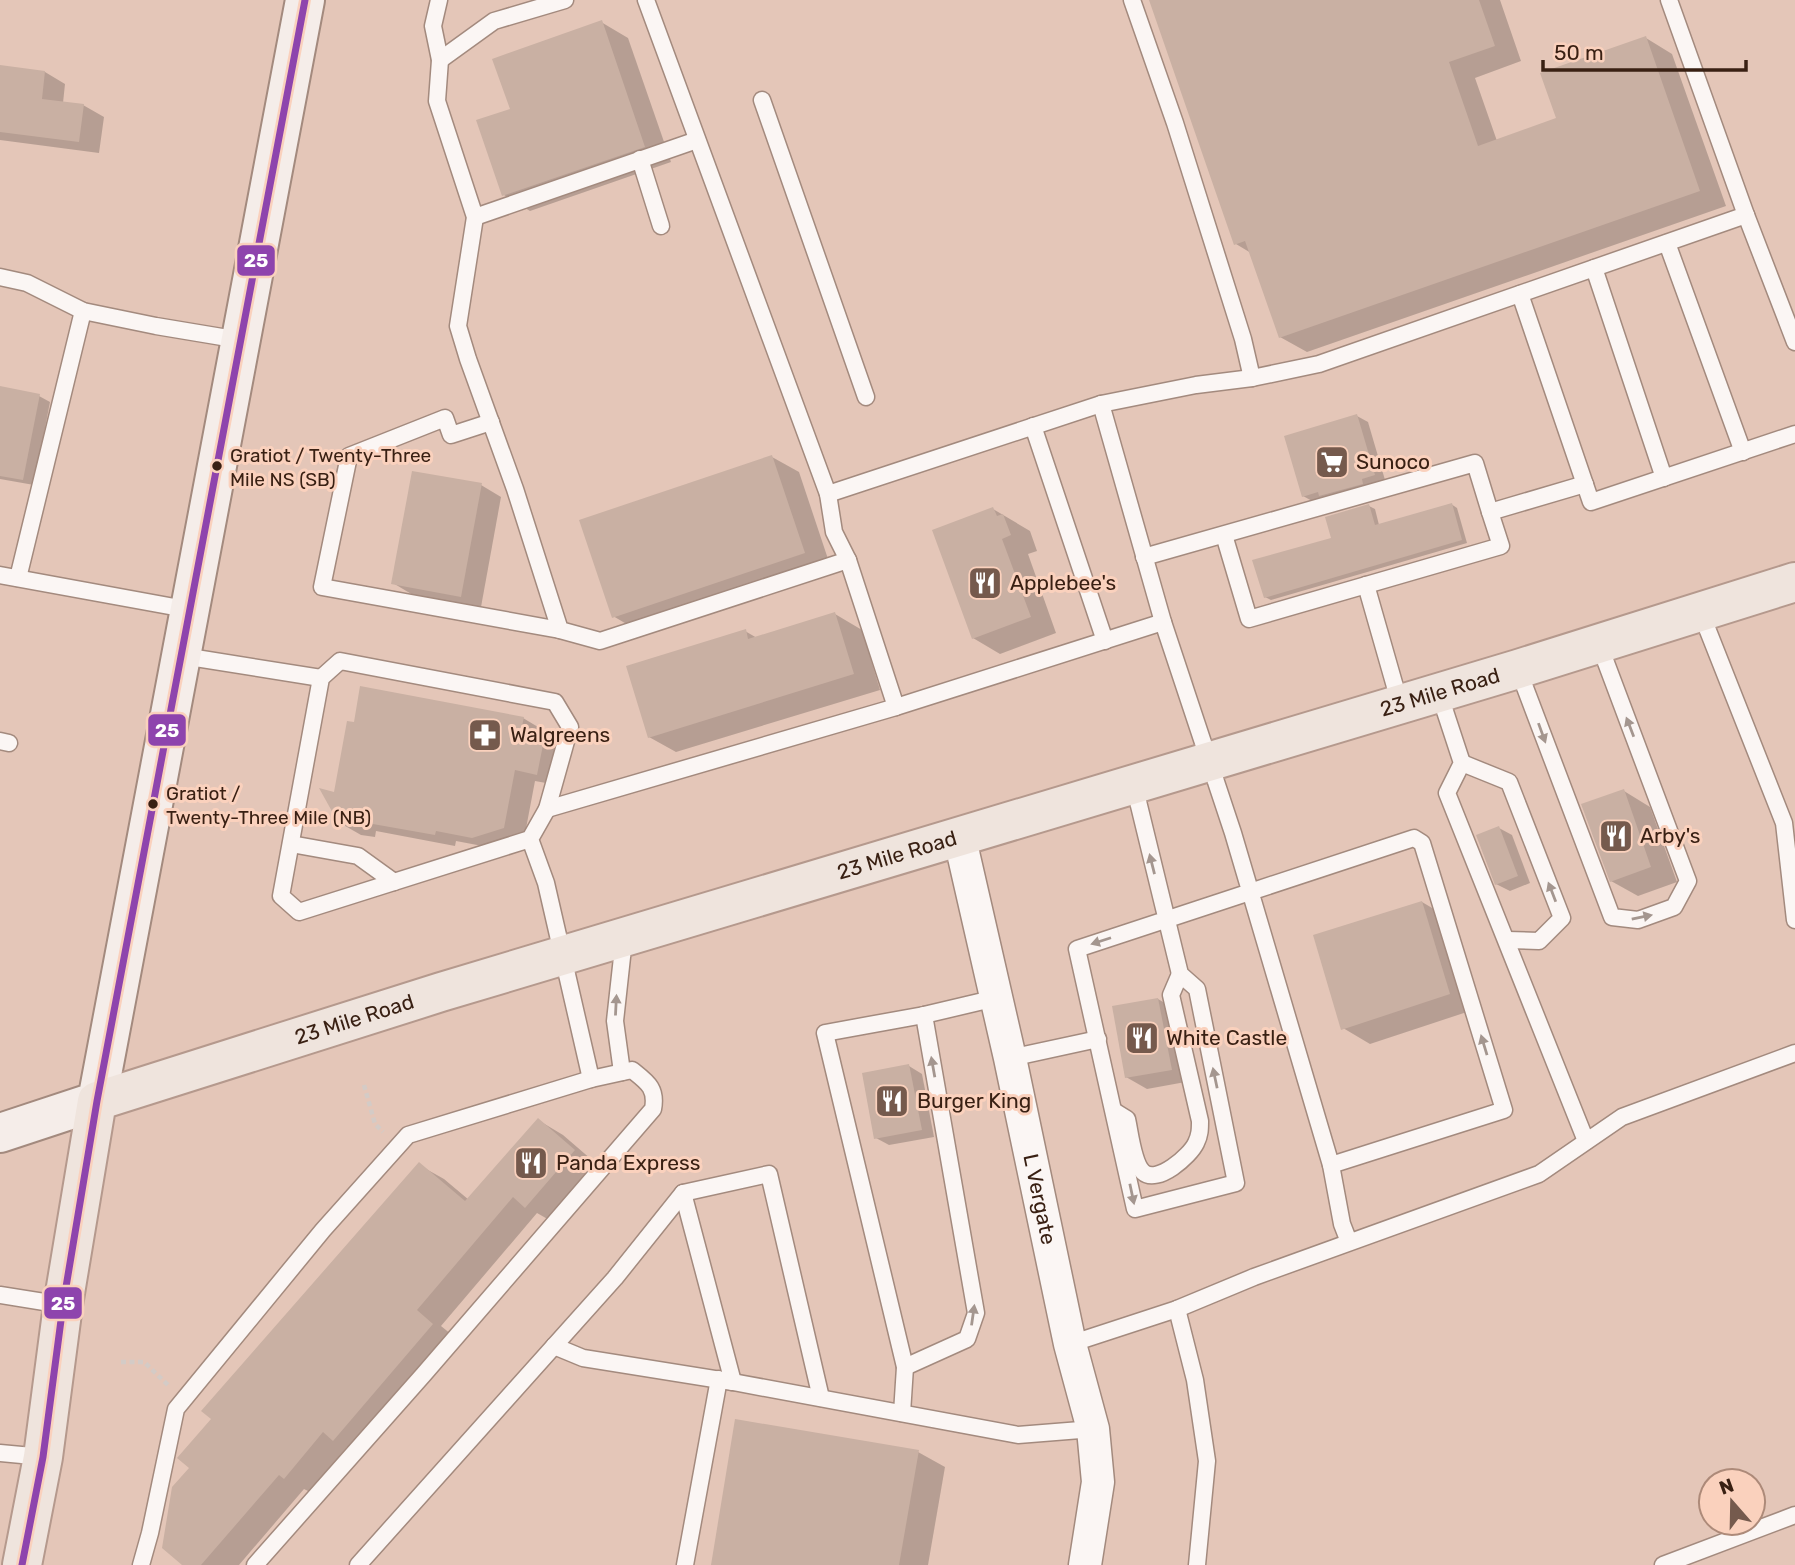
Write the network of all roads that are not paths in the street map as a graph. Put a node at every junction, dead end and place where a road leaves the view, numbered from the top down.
1 (305, 0) edge
2 (439, 0) edge
3 (565, 0) edge
4 (646, 0) edge
5 (1132, 0) edge
6 (1669, 0) edge
7 (440, 60) junction
8 (762, 100) dead end
9 (696, 140) junction
10 (640, 159) junction
11 (1746, 215) junction
12 (475, 217) junction
13 (660, 226) dead end
14 (1667, 243) junction
15 (1594, 268) junction
16 (0, 277) edge
17 (1520, 294) junction
18 (83, 311) junction
19 (240, 340) junction
20 (1795, 342) edge
21 (1252, 378) junction
22 (866, 397) dead end
23 (1101, 404) junction
24 (491, 422) junction
25 (1033, 426) junction
26 (1795, 433) edge
27 (1743, 452) junction
28 (1664, 478) junction
29 (1585, 484) junction
30 (828, 494) junction
31 (1490, 512) junction
32 (1224, 535) junction
33 (1144, 557) junction
34 (848, 559) junction
35 (0, 575) edge
36 (18, 578) junction
37 (1795, 582) edge
38 (1366, 585) junction
39 (191, 610) junction
40 (1702, 613) junction
41 (1163, 622) junction
42 (560, 630) junction
43 (1105, 641) junction
44 (1599, 644) junction
45 (183, 656) junction
46 (1518, 669) junction
47 (321, 678) junction
48 (1439, 693) junction
49 (1400, 704) junction
50 (896, 707) junction
51 (1208, 762) junction
52 (1462, 763) junction
53 (1133, 785) junction
54 (547, 809) junction
55 (959, 835) junction
56 (530, 839) junction
57 (291, 844) junction
58 (394, 882) junction
59 (1251, 891) junction
60 (1166, 919) junction
61 (1795, 920) edge
62 (624, 938) junction
63 (1507, 940) junction
64 (562, 956) junction
65 (1180, 974) junction
66 (996, 998) junction
67 (923, 1016) junction
68 (1098, 1039) junction
69 (1795, 1053) edge
70 (1010, 1058) junction
71 (622, 1072) junction
72 (591, 1079) junction
73 (97, 1101) junction
74 (1114, 1111) junction
75 (0, 1133) edge
76 (1586, 1141) junction
77 (1331, 1165) junction
78 (683, 1193) junction
79 (1349, 1242) junction
80 (0, 1295) edge
81 (63, 1305) junction
82 (1177, 1309) junction
83 (1070, 1344) junction
84 (554, 1346) junction
85 (905, 1367) junction
86 (726, 1380) junction
87 (821, 1398) junction
88 (902, 1413) junction
89 (1093, 1429) junction
90 (0, 1453) edge
91 (43, 1457) junction
92 (1795, 1515) edge
93 (359, 1564) edge
94 (22, 1565) edge
95 (141, 1565) edge
96 (255, 1565) edge
97 (685, 1565) edge
98 (1085, 1565) edge
99 (1197, 1565) edge
100 (1663, 1565) edge

1 - 19 main road
2 - 7 lane
3 - 7 lane
4 - 9 lane
5 - 21 lane
6 - 11 lane
7 - 12 lane
8 - 22 lane
9 - 10 lane
9 - 30 lane
10 - 12 lane
10 - 13 lane
11 - 14 lane
11 - 20 lane
12 - 24 lane
14 - 15 lane
14 - 27 lane
15 - 17 lane
15 - 28 lane
16 - 18 lane
17 - 21 lane
17 - 29 lane
18 - 19 lane
18 - 36 lane
19 - 39 main road
21 - 23 lane
23 - 25 lane
23 - 33 lane
24 - 42 lane
24 - 42 lane
25 - 30 lane
25 - 43 lane
26 - 27 lane
27 - 28 lane
28 - 29 lane
29 - 31 lane
30 - 34 lane
31 - 32 lane
31 - 38 lane
32 - 33 lane
32 - 38 lane
33 - 41 lane
34 - 42 lane
34 - 50 lane
35 - 36 lane
36 - 39 lane
37 - 40 main road, 23 Mile Road
38 - 49 lane
39 - 45 main road
40 - 44 main road, 23 Mile Road
40 - 61 lane
41 - 43 lane
41 - 51 lane
43 - 50 lane
44 - 46 main road, 23 Mile Road
46 -> 44 lane
45 - 47 lane
45 - 73 main road
46 - 48 main road, 23 Mile Road
47 - 54 lane
47 - 57 lane
48 - 49 main road, 23 Mile Road
48 - 52 lane
49 - 51 main road, 23 Mile Road
50 - 54 lane
51 - 53 main road, 23 Mile Road
51 - 59 lane
52 - 63 lane
63 -> 52 lane
53 - 55 main road, 23 Mile Road
60 -> 53 lane
54 - 56 lane
55 - 62 main road, 23 Mile Road
55 - 66 street, L Vergate
56 - 58 lane
56 - 64 lane
57 - 58 lane
57 - 58 lane
59 - 60 lane
59 - 77 lane
77 -> 59 lane
60 - 65 lane
60 -> 68 lane
62 - 64 main road, 23 Mile Road
71 -> 62 lane
63 - 76 lane
64 - 72 lane
64 - 73 main road, 23 Mile Road
65 - 74 lane
74 -> 65 lane
66 - 67 lane
66 - 70 street, L Vergate
85 -> 67 lane
67 - 85 lane
68 - 70 lane
68 - 74 lane
69 - 76 lane
70 - 83 street, L Vergate
71 - 72 lane
71 - 96 lane
72 - 95 lane
73 - 75 main road, 23 Mile Road
73 - 81 main road
76 - 79 lane
77 - 79 lane
78 - 84 lane
78 - 86 lane
78 - 87 lane
79 - 82 lane
80 - 81 lane
81 - 91 main road
82 - 83 lane
82 - 99 lane
83 - 89 street, L Vergate
84 - 86 lane
84 - 93 lane
85 - 88 lane
86 - 87 lane
86 - 97 lane
87 - 88 lane
88 - 89 lane
89 - 98 street, L Vergate
90 - 91 lane
91 - 94 main road
92 - 100 lane

